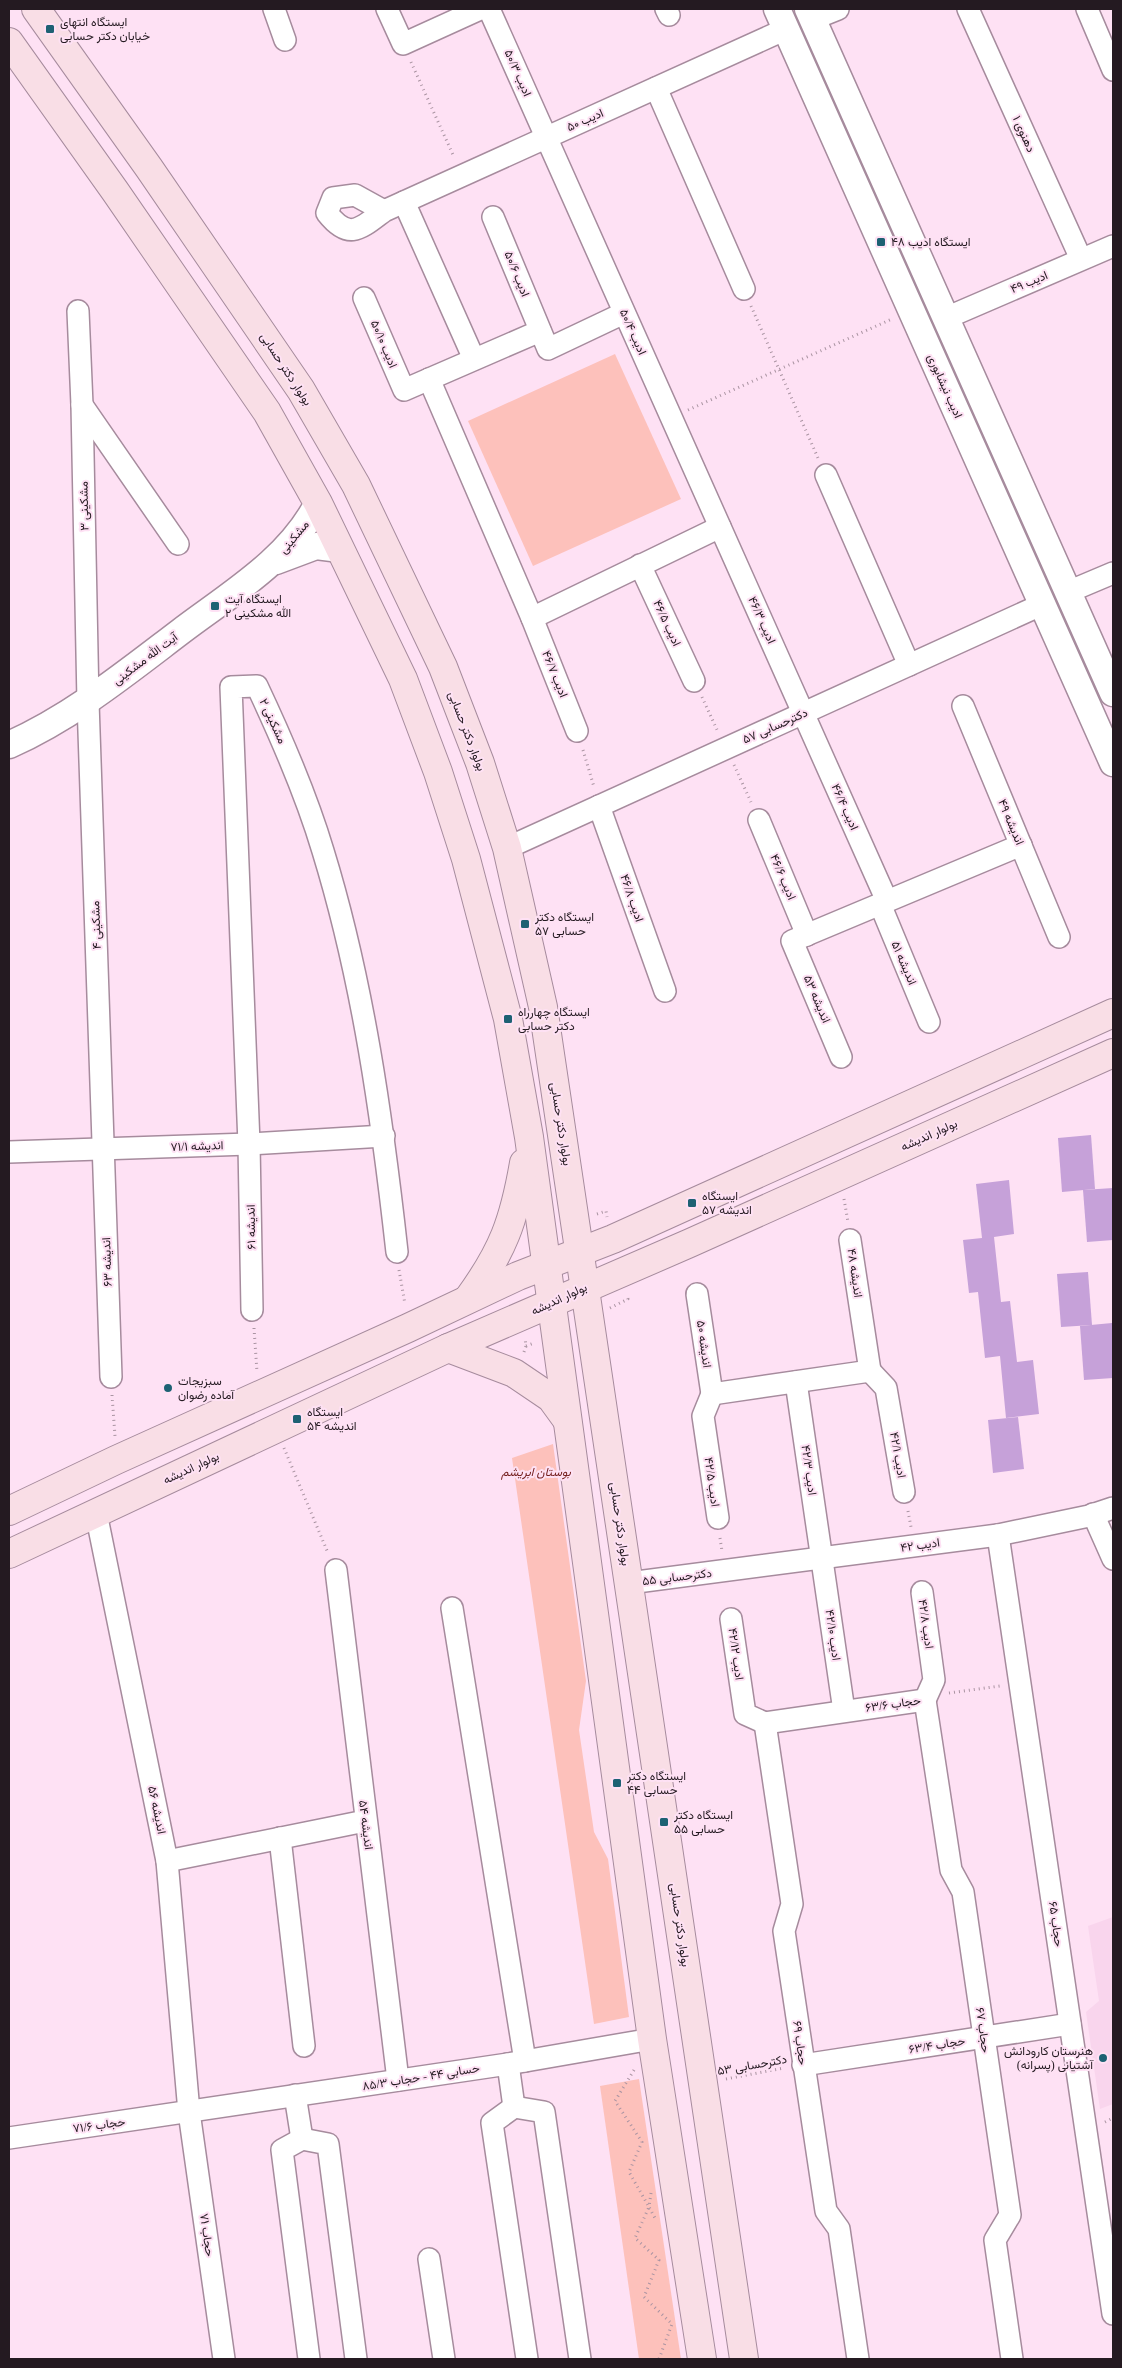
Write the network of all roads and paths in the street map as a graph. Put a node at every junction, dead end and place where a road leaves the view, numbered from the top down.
1 (36, 9) edge
2 (274, 9) edge
3 (387, 9) edge
4 (480, 9) edge
5 (489, 9) edge
6 (838, 9) edge
7 (968, 9) edge
8 (1086, 9) edge
9 (810, 14) edge
10 (782, 19) edge
11 (285, 40) dead end
12 (9, 42) edge
13 (403, 44) junction
14 (1113, 70) edge
15 (656, 88) junction
16 (546, 138) junction
17 (882, 175) junction
18 (462, 176) junction
19 (856, 185) junction
20 (404, 202) junction
21 (384, 211) dead end
22 (494, 217) dead end
23 (1113, 246) edge
24 (1081, 260) junction
25 (744, 289) joint
26 (364, 298) dead end
27 (78, 311) dead end
28 (912, 311) junction
29 (624, 313) junction
30 (946, 318) junction
31 (540, 331) junction
32 (474, 358) junction
33 (779, 370) junction
34 (429, 379) junction
35 (82, 405) junction
36 (671, 418) junction
37 (826, 475) joint
38 (318, 503) junction
39 (720, 527) junction
40 (178, 544) dead end
41 (340, 549) junction
42 (273, 562) junction
43 (640, 565) junction
44 (1113, 573) edge
45 (1068, 592) junction
46 (1043, 604) junction
47 (532, 618) junction
48 (909, 665) junction
49 (694, 681) dead end
50 (1113, 693) edge
51 (88, 702) junction
52 (963, 706) dead end
53 (803, 713) junction
54 (577, 730) joint
55 (9, 745) edge
56 (1113, 763) edge
57 (599, 806) junction
58 (759, 820) dead end
59 (1021, 845) junction
60 (508, 848) junction
61 (884, 903) junction
62 (1059, 937) dead end
63 (800, 938) junction
64 (665, 991) dead end
65 (1113, 1013) edge
66 (929, 1022) dead end
67 (1113, 1053) edge
68 (841, 1058) dead end
69 (384, 1136) junction
70 (529, 1137) junction
71 (249, 1144) junction
72 (104, 1148) junction
73 (9, 1152) edge
74 (840, 1175) junction
75 (850, 1240) joint
76 (580, 1251) junction
77 (396, 1252) joint
78 (546, 1265) junction
79 (586, 1286) junction
80 (697, 1294) dead end
81 (468, 1299) junction
82 (552, 1302) junction
83 (252, 1310) joint
84 (408, 1328) junction
85 (448, 1348) junction
86 (870, 1371) junction
87 (111, 1376) joint
88 (796, 1382) junction
89 (712, 1394) junction
90 (259, 1397) junction
91 (567, 1420) junction
92 (276, 1429) junction
93 (116, 1460) junction
94 (904, 1492) joint
95 (9, 1511) edge
96 (1103, 1511) edge
97 (96, 1513) junction
98 (718, 1518) joint
99 (998, 1535) junction
100 (914, 1546) junction
101 (9, 1554) edge
102 (822, 1558) junction
103 (1113, 1560) edge
104 (336, 1570) joint
105 (725, 1571) junction
106 (629, 1583) junction
107 (922, 1592) dead end
108 (452, 1608) dead end
109 (731, 1619) dead end
110 (1020, 1683) junction
111 (925, 1700) junction
112 (844, 1711) junction
113 (765, 1723) junction
114 (365, 1821) junction
115 (280, 1838) junction
116 (167, 1861) junction
117 (1070, 2024) junction
118 (984, 2038) junction
119 (652, 2040) junction
120 (304, 2046) dead end
121 (516, 2062) junction
122 (804, 2065) junction
123 (398, 2080) junction
124 (703, 2083) junction
125 (295, 2095) junction
126 (514, 2107) junction
127 (189, 2112) junction
128 (9, 2138) edge
129 (302, 2139) junction
130 (429, 2259) dead end
131 (1113, 2314) edge
132 (224, 2359) edge
133 (309, 2359) edge
134 (356, 2359) edge
135 (444, 2359) edge
136 (527, 2359) edge
137 (580, 2359) edge
138 (658, 2359) edge
139 (702, 2359) edge
140 (744, 2359) edge
141 (858, 2359) edge
142 (1012, 2359) edge

1 - 60 main road, بولوار دکتر حسابی
2 - 11 street
3 - 13 street
4 - 13 street
5 - 16 street, ادیب ۵۰/۳
6 - 9 street
7 - 24 street, دهنوی ۱
8 - 14 street
9 - 17 street
10 - 15 street, ادیب ۵۰
10 - 19 street, ادیب نیشابوری
12 - 38 main road
13 - 18 path
15 - 16 street, ادیب ۵۰
15 - 25 street
16 - 18 street, ادیب ۵۰
16 - 29 street, ادیب ۵۰/۴
17 - 19 street
17 - 30 street
18 - 20 street, ادیب ۵۰
19 - 28 street, ادیب نیشابوری
20 - 21 street, ادیب ۵۰
20 - 32 street
22 - 31 street, ادیب ۵۰/۶
23 - 24 street, ادیب ۴۹
24 - 30 street, ادیب ۴۹
25 - 33 path
26 - 34 street, ادیب ۵۰/۱۰
27 - 35 street, مشکینی ۳
28 - 33 path
28 - 46 street, ادیب نیشابوری
29 - 31 street, ادیب ۵۰/۶
29 - 36 street, ادیب ۵۰/۴
30 - 45 street
31 - 32 street
32 - 34 street
33 - 36 path
33 - 37 path
34 - 47 street, ادیب ۴۶/۷
35 - 40 street
35 - 51 street, مشکینی ۳
36 - 39 street, ادیب ۵۰/۴
37 - 48 street
38 - 41 main road
38 - 42 street, مشکینی
39 - 43 street
39 - 53 street, ادیب ۴۶/۳
41 - 42 street, مشکینی
41 - 70 main road
42 - 51 street, آیت الله مشکینی
43 - 47 street
43 - 49 street, ادیب ۴۶/۵
44 - 45 street
45 - 50 street
46 - 48 street, دکترحسابی ۵۷
46 - 56 street, ادیب نیشابوری
47 - 54 street, ادیب ۴۶/۷
48 - 53 street, دکترحسابی ۵۷
51 - 55 street, آیت الله مشکینی
51 - 72 street, مشکینی ۴
52 - 59 street, اندیشه ۴۹
53 - 57 street, دکترحسابی ۵۷
53 - 61 street, ادیب ۴۶/۴
54 - 57 path
57 - 60 street, دکترحسابی ۵۷
57 - 64 street, ادیب ۴۶/۸
58 - 63 street, ادیب ۴۶/۶
59 - 61 street
59 - 62 street, اندیشه ۴۹
60 - 76 main road, بولوار دکتر حسابی
61 - 63 street
61 - 66 street, اندیشه ۵۱
63 - 68 street, اندیشه ۵۳
65 - 76 main road
67 - 74 main road, بولوار اندیشه
69 - 71 street, اندیشه ۷۱/۱
69 - 71 street, مشکینی ۲
69 - 77 street
70 - 78 main road
70 - 81 main road
71 - 72 street, اندیشه ۷۱/۱
71 - 83 street, اندیشه ۶۱
72 - 73 street, اندیشه ۷۱/۱
72 - 87 street, اندیشه ۶۳
74 - 75 path, اندیشه ۴۸
74 - 79 main road, بولوار اندیشه
75 - 86 street, اندیشه ۴۸
76 - 78 main road
76 - 79 main road, بولوار دکتر حسابی
77 - 84 path
78 - 81 main road
78 - 82 main road
79 - 82 main road, بولوار اندیشه
79 - 106 main road, بولوار دکتر حسابی
80 - 89 street, اندیشه ۵۰
81 - 84 main road
82 - 85 main road, بولوار اندیشه
82 - 91 main road
83 - 90 path
84 - 90 main road
85 - 91 main road
85 - 92 main road, بولوار اندیشه
86 - 88 street
86 - 94 street, ادیب ۴۲/۱
87 - 93 path
88 - 89 street
88 - 102 street, ادیب ۴۲/۳
89 - 98 street, ادیب ۴۲/۵
90 - 93 main road
91 - 119 main road
92 - 97 main road, بولوار اندیشه
92 - 104 path
93 - 95 main road
94 - 100 path, ادیب ۴۲/۱
96 - 99 street, ادیب ۴۲
96 - 103 street
97 - 101 main road, بولوار اندیشه
97 - 116 street, اندیشه ۵۶
98 - 105 path, ادیب ۴۲/۵
99 - 100 street, ادیب ۴۲
99 - 110 street, حجاب ۶۵
100 - 102 street, ادیب ۴۲
102 - 105 street, ادیب ۴۲
102 - 112 street, ادیب ۴۲/۱۰
104 - 114 street, اندیشه ۵۴
105 - 106 street, دکترحسابی ۵۵
106 - 124 main road, بولوار دکتر حسابی
107 - 111 street, ادیب ۴۲/۸
108 - 121 street
109 - 113 street, ادیب ۴۲/۱۲
110 - 111 path, حجاب ۶۳/۶
110 - 117 street, حجاب ۶۵
111 - 112 street, حجاب ۶۳/۶
111 - 118 street, حجاب ۶۷
112 - 113 street, حجاب ۶۳/۶
113 - 122 street, حجاب ۶۹
114 - 115 street
114 - 123 street, اندیشه ۵۴
115 - 116 street
115 - 120 street
116 - 127 street, اندیشه ۵۶
117 - 118 street, حجاب ۶۳/۴
117 - 131 street, حجاب ۶۵
118 - 122 street, حجاب ۶۳/۴
118 - 142 street, حجاب ۶۷
119 - 121 street, حسابی ۴۴ - حجاب ۸۵/۳
119 - 138 path
119 - 139 main road
121 - 123 street, حسابی ۴۴ - حجاب ۸۵/۳
121 - 126 street
122 - 124 path, دکترحسابی ۵۳
122 - 141 street, حجاب ۶۹
123 - 125 street, حسابی ۴۴ - حجاب ۸۵/۳
124 - 140 main road, بولوار دکتر حسابی
125 - 127 street, حسابی ۴۴ - حجاب ۸۵/۳
125 - 129 street
126 - 136 street
126 - 137 street
127 - 128 street, حجاب ۷۱/۶
127 - 132 street, حجاب ۷۱
129 - 133 street
129 - 134 street
130 - 135 street

